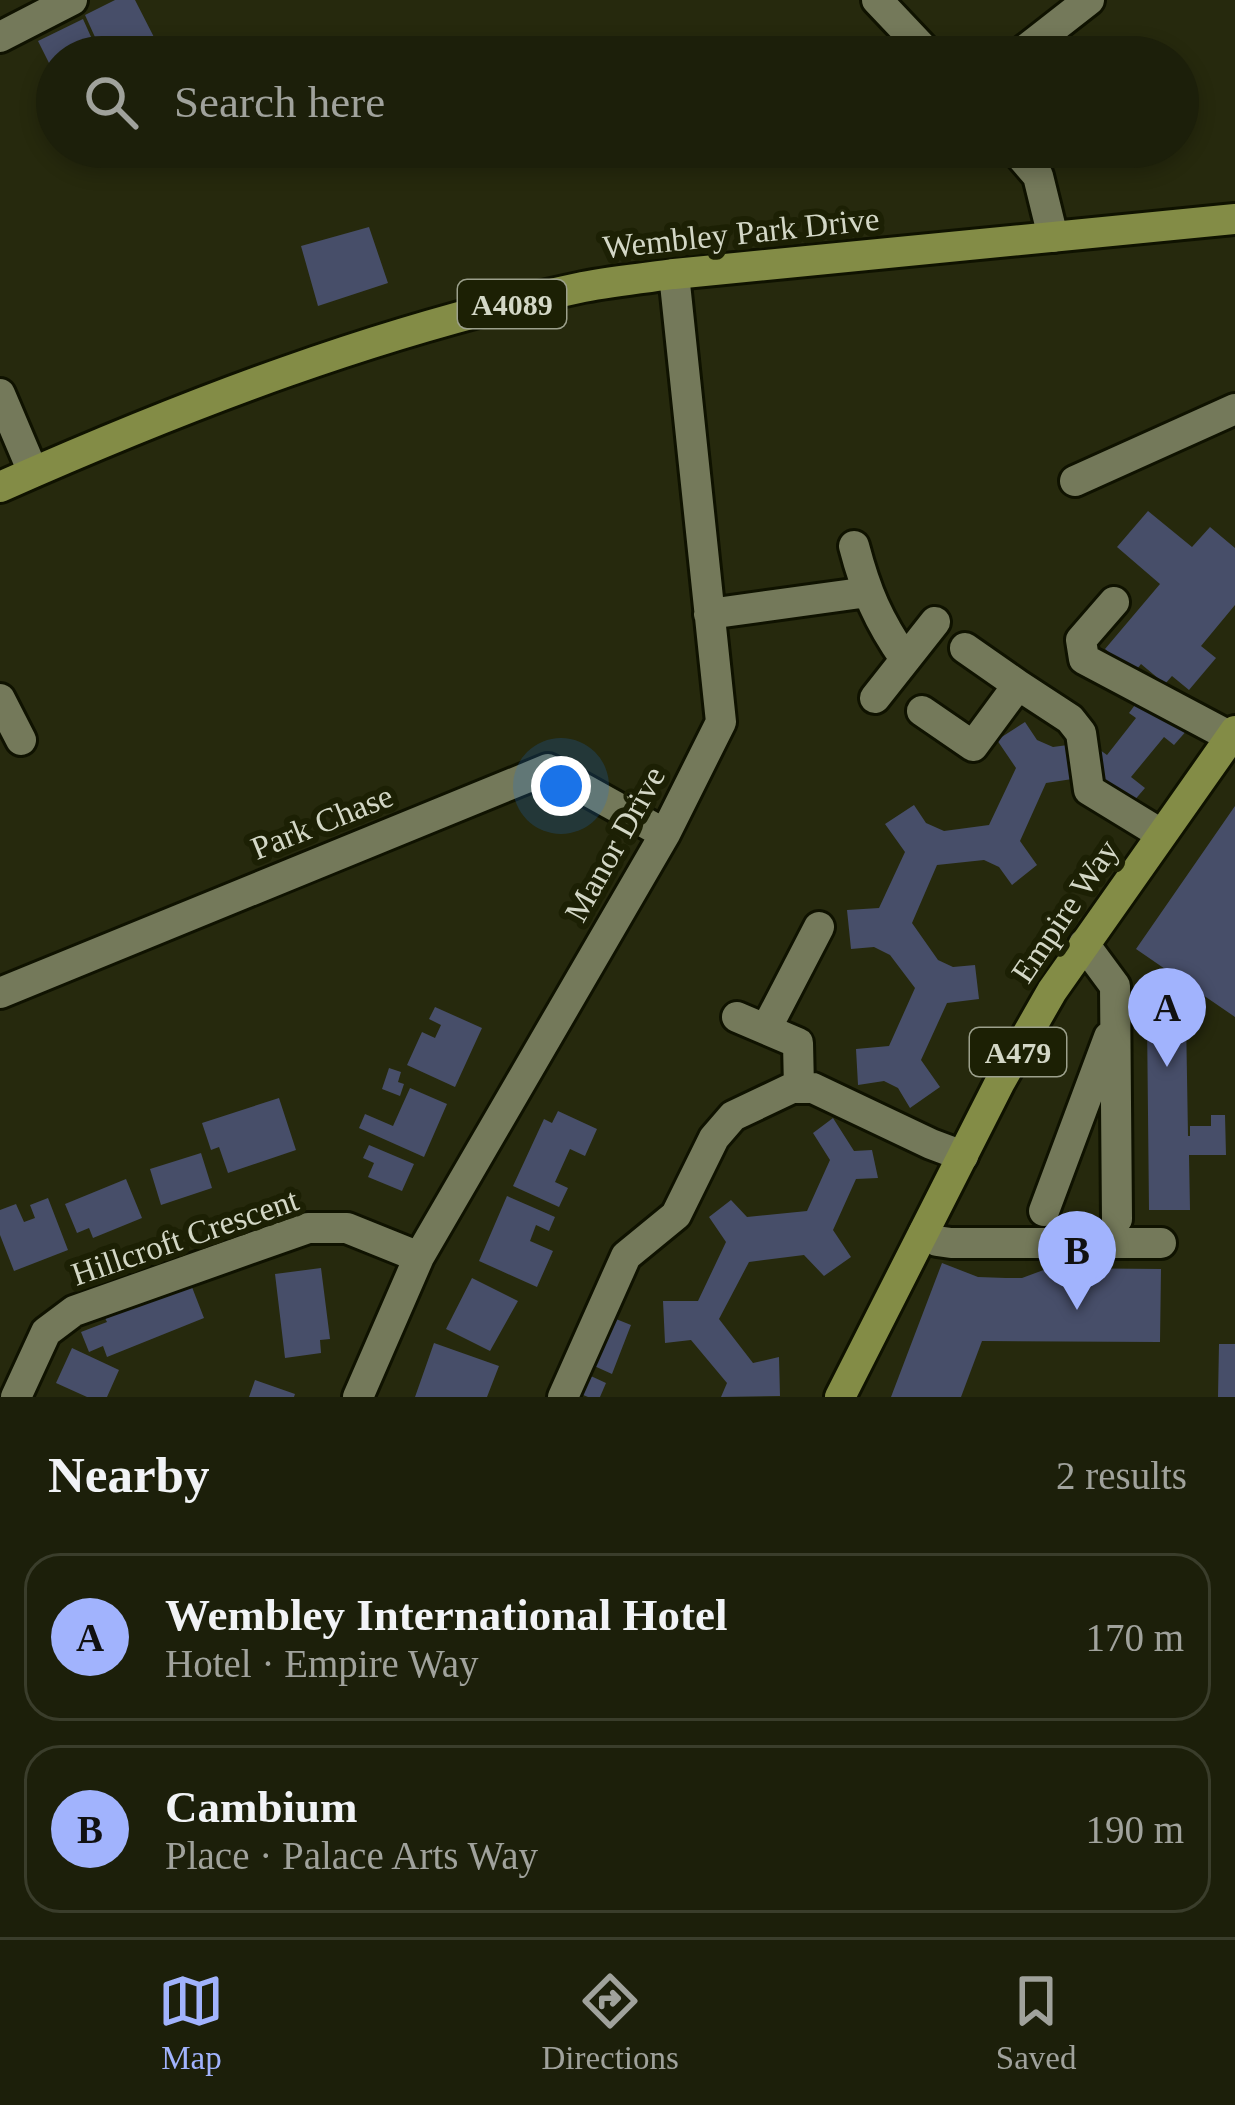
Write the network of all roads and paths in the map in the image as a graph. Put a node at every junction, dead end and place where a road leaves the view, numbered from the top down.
1 (72, 0) edge
2 (877, 0) edge
3 (1089, 0) edge
4 (911, 36) edge
5 (1043, 36) edge
6 (0, 37) edge
7 (1031, 168) edge
8 (1235, 219) edge
9 (1053, 237) junction
10 (674, 274) junction
11 (0, 394) edge
12 (1235, 409) edge
13 (34, 472) junction
14 (1076, 481) dead end
15 (0, 488) edge
16 (854, 546) dead end
17 (868, 592) junction
18 (1114, 602) dead end
19 (709, 614) junction
20 (935, 622) dead end
21 (965, 648) dead end
22 (905, 659) junction
23 (1018, 686) junction
24 (875, 698) dead end
25 (0, 699) edge
26 (922, 711) dead end
27 (1233, 734) edge
28 (21, 740) dead end
29 (665, 834) junction
30 (1161, 834) junction
31 (819, 927) dead end
32 (1084, 944) junction
33 (0, 993) edge
34 (736, 1017) dead end
35 (1115, 1020) junction
36 (766, 1029) junction
37 (799, 1088) junction
38 (963, 1156) junction
39 (1044, 1211) dead end
40 (1117, 1219) dead end
41 (924, 1232) junction
42 (1161, 1243) dead end
43 (418, 1257) junction
44 (16, 1397) edge
45 (358, 1397) edge
46 (563, 1397) edge
47 (840, 1397) edge

1 - 6 street
2 - 4 street
3 - 5 street
7 - 9 street
8 - 9 main road, Wembley Park Drive / A4089
9 - 10 main road, Wembley Park Drive / A4089
10 - 13 main road, Wembley Park Drive / A4089
10 - 19 street, Manor Drive
11 - 13 street
12 - 14 street
13 - 15 main road, Wembley Park Drive / A4089
16 - 17 street
17 - 19 street
17 - 22 street
18 - 27 street
19 - 29 street, Manor Drive
20 - 22 street
21 - 23 street
22 - 24 street
23 - 26 street
23 - 30 street
25 - 28 street
27 - 30 main road, Empire Way / A479
29 - 33 street, Park Chase
29 - 43 street, Manor Drive
30 - 32 main road, Empire Way / A479
31 - 36 street
32 - 35 street
32 - 38 main road, Empire Way / A479
34 - 36 street
35 - 39 street
35 - 40 street
36 - 37 street
37 - 38 street
37 - 46 street
38 - 41 main road, Empire Way / A479
41 - 42 street
41 - 47 main road, Empire Way / A479
43 - 44 street, Hillcroft Crescent
43 - 45 street, Manor Drive

